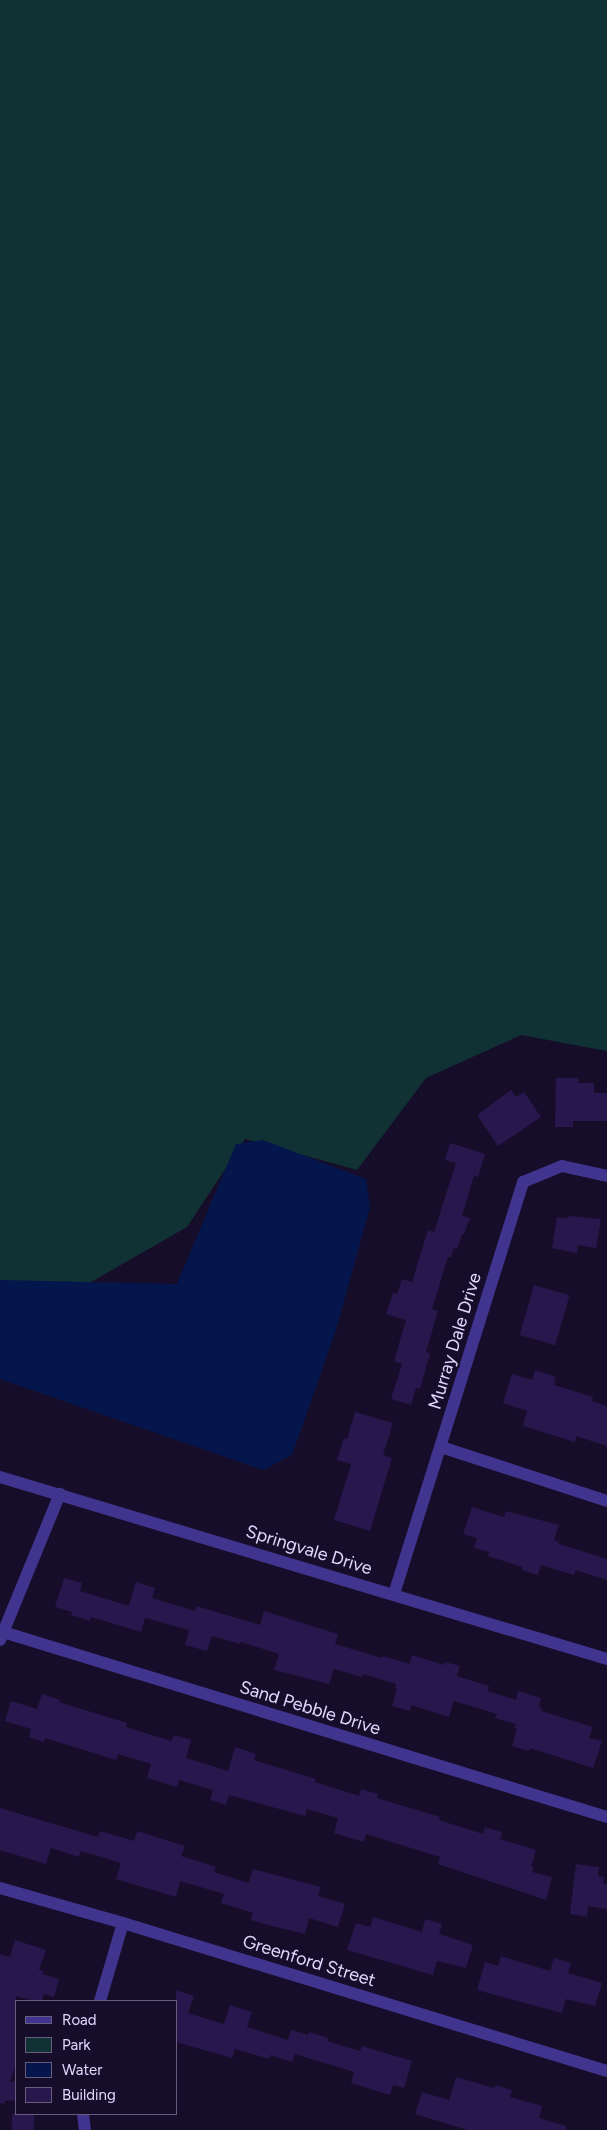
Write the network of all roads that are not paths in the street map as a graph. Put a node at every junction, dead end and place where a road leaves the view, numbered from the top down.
1 (607, 1176) edge
2 (441, 1447) junction
3 (0, 1477) edge
4 (60, 1494) junction
5 (607, 1501) edge
6 (394, 1594) junction
7 (2, 1636) edge
8 (607, 1659) edge
9 (607, 1817) edge
10 (0, 1888) edge
11 (123, 1923) junction
12 (100, 2000) edge
13 (607, 2071) edge
14 (82, 2115) edge
15 (85, 2130) edge

1 - 2 street, Murray Dale Drive
2 - 5 street
2 - 6 street, Murray Dale Drive
3 - 4 street, Springvale Drive
4 - 6 street, Springvale Drive
4 - 7 street
6 - 8 street, Springvale Drive
7 - 9 street, Sand Pebble Drive
10 - 11 street, Greenford Street
11 - 12 street
11 - 13 street, Greenford Street
14 - 15 street

